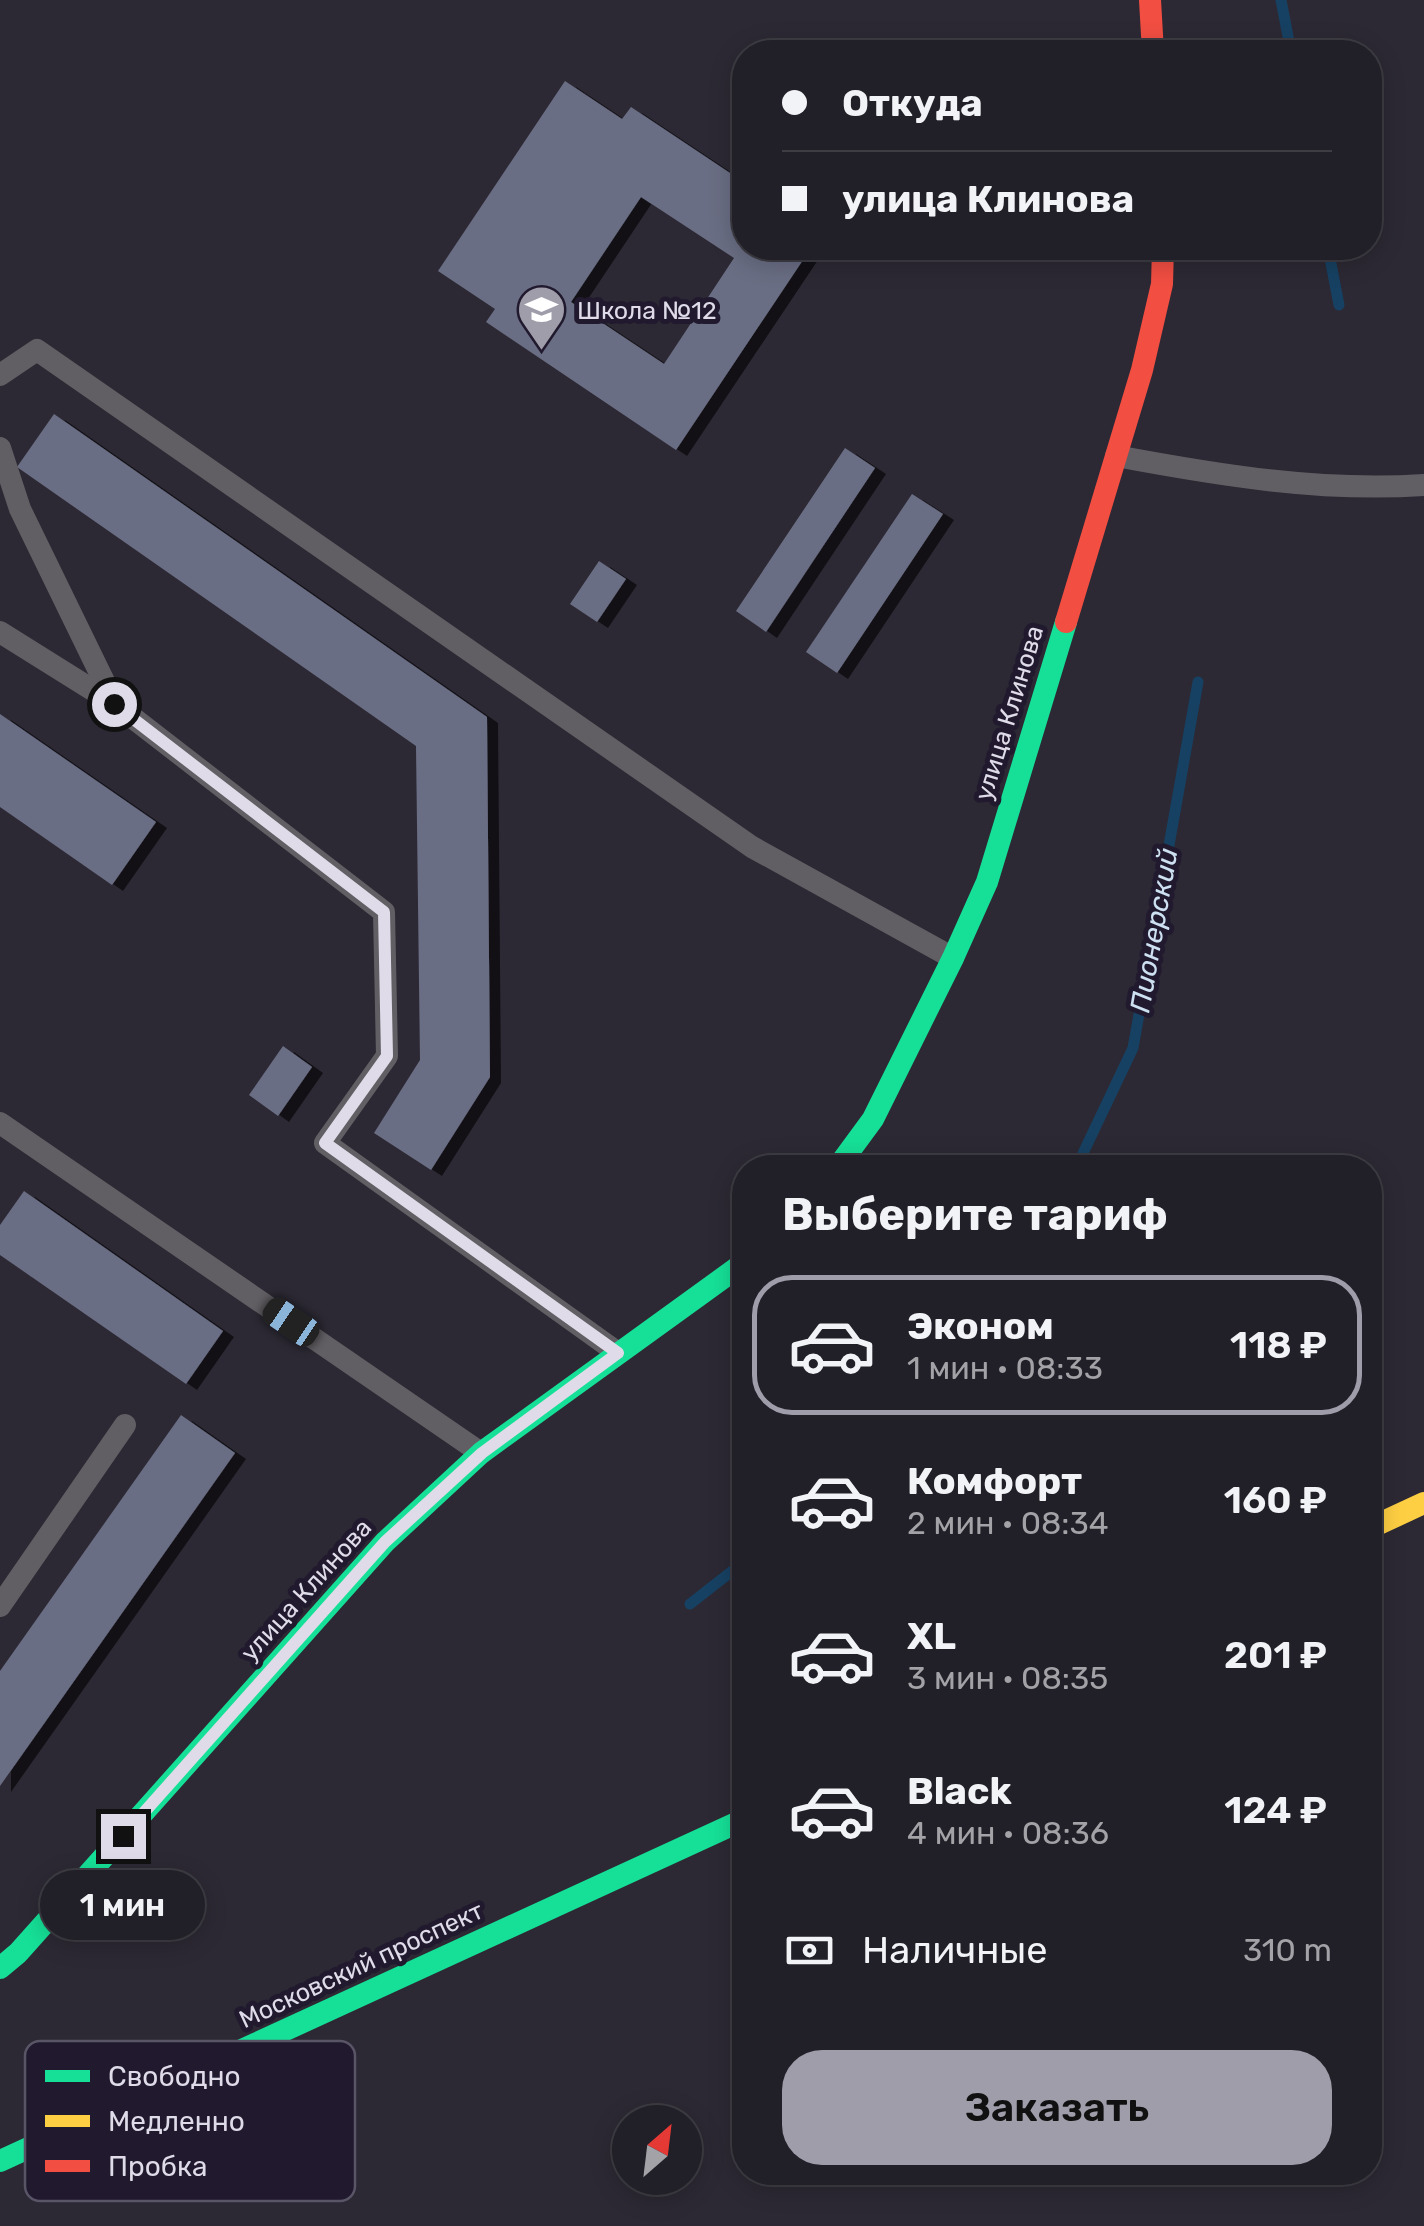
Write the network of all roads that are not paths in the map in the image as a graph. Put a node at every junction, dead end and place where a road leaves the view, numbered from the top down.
1 (1150, 0) edge
2 (1153, 40) edge
3 (1163, 260) edge
4 (0, 375) edge
5 (0, 448) edge
6 (1116, 456) junction
7 (1424, 485) edge
8 (0, 632) edge
9 (114, 704) junction
10 (953, 958) junction
11 (0, 1123) edge
12 (847, 1155) edge
13 (732, 1271) edge
14 (618, 1353) junction
15 (125, 1425) dead end
16 (482, 1453) junction
17 (1424, 1503) edge
18 (1382, 1522) edge
19 (0, 1606) edge
20 (732, 1825) edge
21 (0, 1968) edge
22 (261, 2041) edge
23 (25, 2150) edge
24 (0, 2161) edge

1 - 2 street
3 - 6 street, улица Клинова
4 - 10 lane
5 - 9 lane
6 - 7 lane
6 - 10 street, улица Клинова
8 - 9 lane
9 - 14 lane
10 - 12 street, улица Клинова
11 - 16 lane
13 - 14 street, улица Клинова
14 - 16 street, улица Клинова
15 - 19 lane
16 - 21 street, улица Клинова
17 - 18 street
20 - 22 street, Московский проспект
23 - 24 street, Московский проспект

